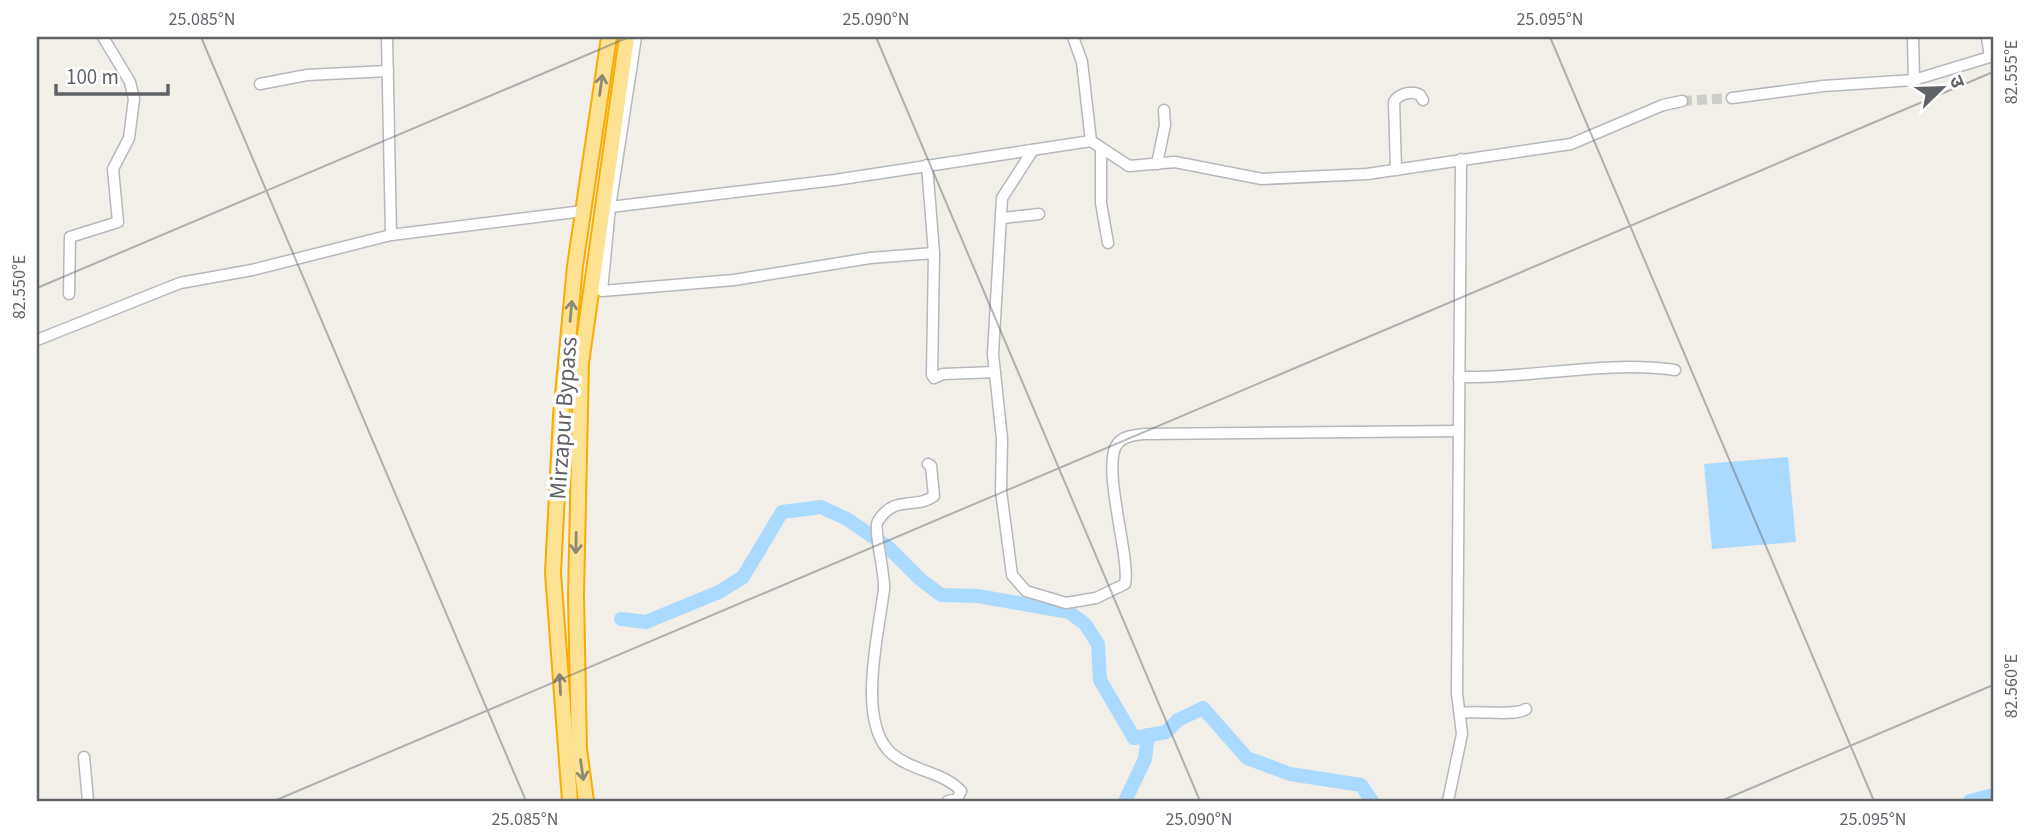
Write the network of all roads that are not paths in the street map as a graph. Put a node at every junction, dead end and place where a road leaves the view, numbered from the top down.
1 (103, 37) edge
2 (387, 37) edge
3 (609, 37) edge
4 (627, 37) edge
5 (636, 37) edge
6 (1073, 37) edge
7 (1913, 37) edge
8 (1987, 37) edge
9 (1992, 56) edge
10 (388, 71) junction
11 (1914, 80) junction
12 (260, 84) dead end
13 (1732, 98) tunnel mouth
14 (1423, 100) dead end
15 (1682, 101) tunnel mouth
16 (1164, 110) dead end
17 (1091, 141) junction
18 (1101, 148) junction
19 (1033, 150) junction
20 (1461, 159) junction
21 (1157, 164) junction
22 (927, 165) junction
23 (1396, 170) junction
24 (610, 207) junction
25 (583, 211) junction
26 (1039, 214) dead end
27 (1003, 218) junction
28 (391, 236) junction
29 (1108, 243) dead end
30 (934, 253) junction
31 (69, 294) dead end
32 (37, 340) edge
33 (1675, 370) dead end
34 (995, 372) junction
35 (1459, 377) junction
36 (1458, 430) junction
37 (928, 464) dead end
38 (1526, 709) dead end
39 (1461, 713) junction
40 (84, 757) dead end
41 (88, 801) edge
42 (570, 801) edge
43 (586, 801) edge
44 (948, 801) edge
45 (1448, 801) edge

1 - 31 street
2 - 10 street
25 -> 3 highway, Mirzapur Bypass
4 -> 43 highway
5 - 24 street
6 - 17 street
7 - 11 street
8 - 9 street
9 - 11 street
10 - 12 street
10 - 28 street
11 - 13 street
14 - 23 street
15 - 20 street
16 - 21 street
17 - 18 street
17 - 19 street
18 - 21 street
18 - 29 street
19 - 22 street
19 - 27 street
20 - 23 street
20 - 35 street
21 - 23 street
22 - 24 street
22 - 30 street
24 - 30 street
25 - 28 street
42 -> 25 highway, Mirzapur Bypass
26 - 27 street
27 - 34 street
28 - 32 street
30 - 34 street
33 - 35 street
34 - 36 street
35 - 36 street
36 - 39 street
37 - 44 street
38 - 39 street
39 - 45 street
40 - 41 street

